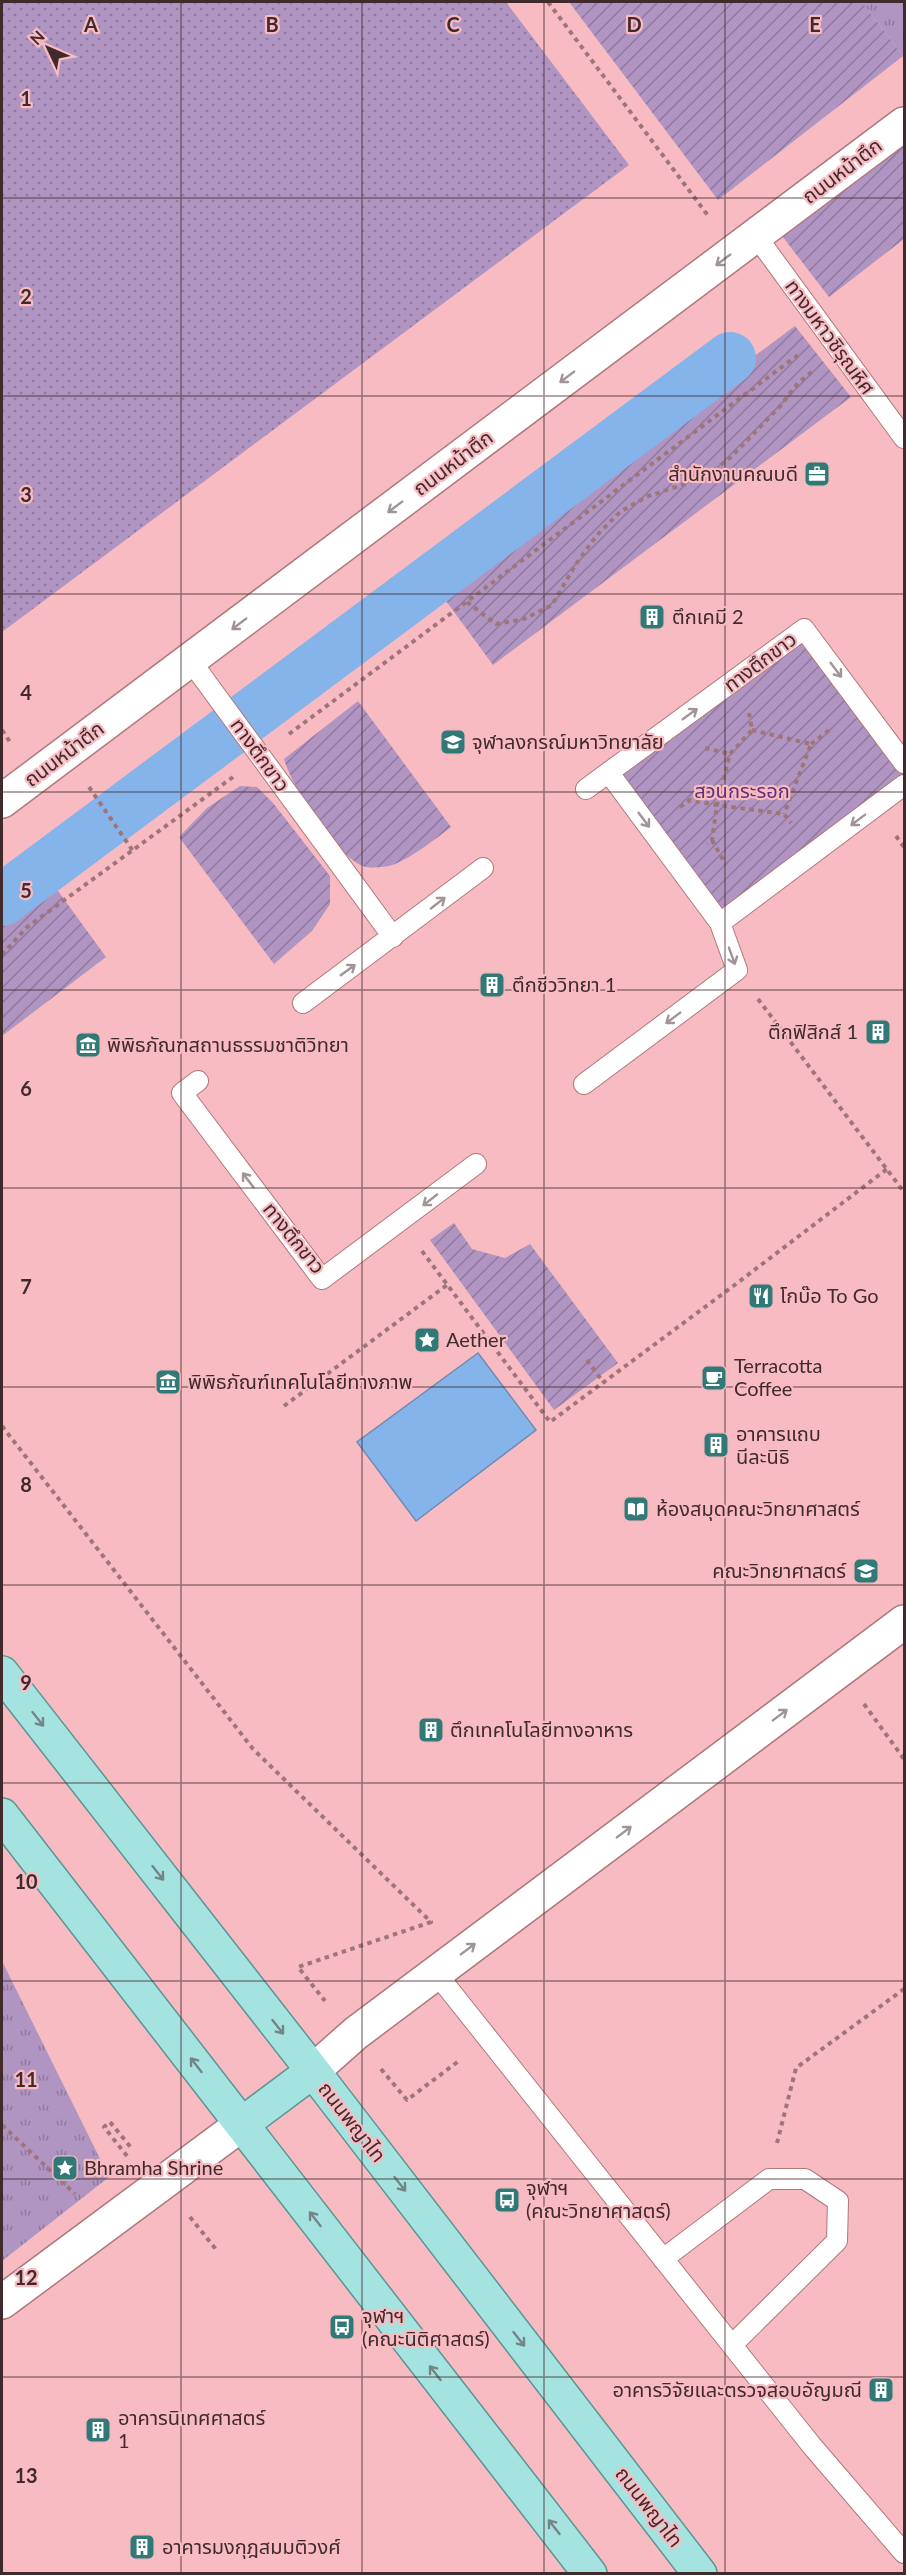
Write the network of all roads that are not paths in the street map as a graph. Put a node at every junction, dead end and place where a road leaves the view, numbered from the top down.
1 (904, 124) edge
2 (745, 244) junction
3 (904, 438) edge
4 (190, 660) junction
5 (904, 763) edge
6 (609, 773) junction
7 (35, 776) junction
8 (904, 785) edge
9 (586, 789) dead end
10 (2, 793) edge
11 (2, 801) edge
12 (483, 868) dead end
13 (720, 922) junction
14 (393, 937) junction
15 (303, 1003) dead end
16 (198, 1081) dead end
17 (584, 1084) dead end
18 (476, 1164) dead end
19 (904, 1622) edge
20 (2, 1673) edge
21 (2, 1815) edge
22 (436, 1973) junction
23 (313, 2071) junction
24 (242, 2124) junction
25 (663, 2259) junction
26 (2, 2302) edge
27 (732, 2345) junction
28 (904, 2553) edge
29 (590, 2574) edge
30 (700, 2574) edge

1 - 2 street, ถนนหน้าตึก
2 - 3 lane, ทางมหาวชิรุณหิศ
2 -> 4 street, ถนนหน้าตึก
4 - 7 street, ถนนหน้าตึก
4 - 14 lane, ทางตึกขาว
6 -> 5 lane, ทางตึกขาว
6 - 9 lane, ทางตึกขาว
6 -> 13 lane
7 - 10 street
7 - 11 street, ถนนหน้าตึก
8 -> 13 lane
14 -> 12 lane
13 -> 17 lane
15 -> 14 lane
18 -> 16 lane, ทางตึกขาว
22 -> 19 street
20 -> 23 main road, ถนนพญาไท
24 -> 21 main road
22 - 23 street
22 - 25 lane
23 - 24 main road
23 -> 30 main road, ถนนพญาไท
24 - 26 street
29 -> 24 main road
25 - 27 lane
25 - 27 lane
27 - 28 lane

